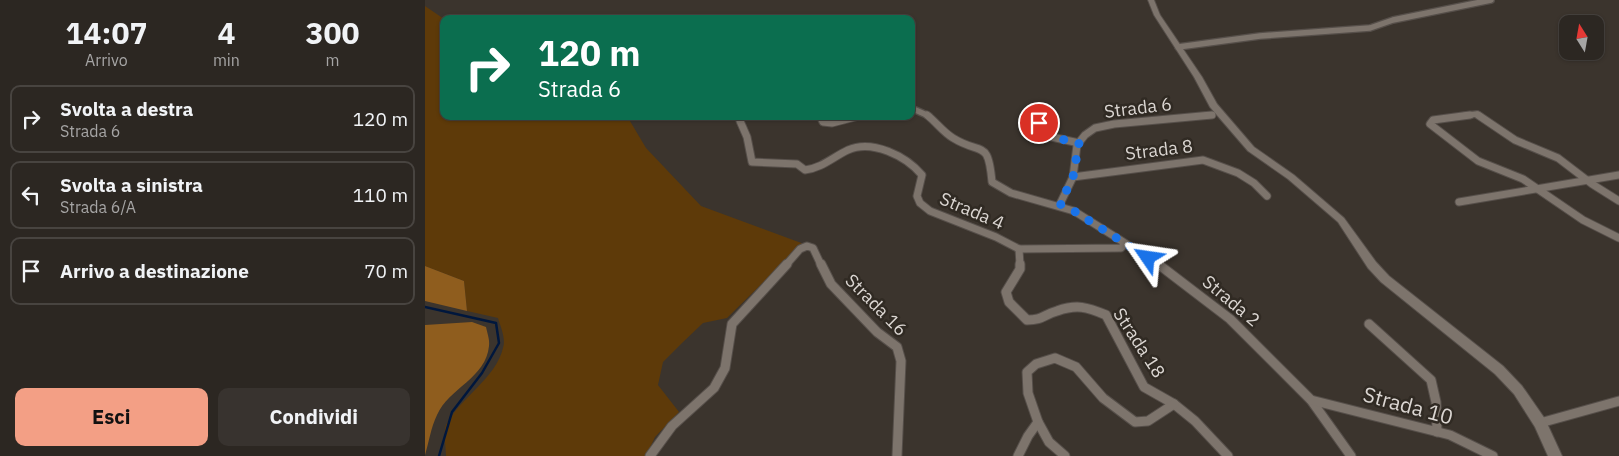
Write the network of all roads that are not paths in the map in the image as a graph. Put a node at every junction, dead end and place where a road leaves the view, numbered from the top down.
1 (1151, 0) edge
2 (1491, 0) edge
3 (1178, 46) junction
4 (915, 109) edge
5 (1212, 115) dead end
6 (740, 120) edge
7 (822, 120) edge
8 (844, 120) edge
9 (1039, 123) dead end
10 (1079, 143) junction
11 (1619, 175) edge
12 (1073, 177) junction
13 (1587, 181) junction
14 (1538, 189) junction
15 (1267, 196) dead end
16 (1619, 201) edge
17 (1459, 202) dead end
18 (1060, 204) junction
19 (1619, 238) edge
20 (1125, 244) junction
21 (1019, 249) junction
22 (1369, 324) dead end
23 (1311, 400) junction
24 (1619, 401) edge
25 (1174, 404) junction
26 (1037, 422) junction
27 (1540, 423) junction
28 (1437, 432) junction
29 (650, 456) edge
30 (897, 456) edge
31 (1018, 456) edge
32 (1065, 456) edge
33 (1227, 456) edge
34 (1351, 456) edge
35 (1493, 456) edge
36 (1555, 456) edge

1 - 3 street
2 - 3 street
3 - 27 street
4 - 18 street, Strada 4
5 - 10 street, Strada 6
6 - 21 street, Strada 4
7 - 8 street
9 - 10 street
10 - 12 street
11 - 13 street
12 - 15 street, Strada 8
12 - 18 street
13 - 14 street
13 - 14 street
13 - 16 street
14 - 17 street
14 - 19 street
18 - 20 street, Strada 2
20 - 21 street, Strada 4
20 - 23 street, Strada 2
21 - 25 street, Strada 18
22 - 28 street
23 - 28 street, Strada 10
23 - 34 street, Strada 2
24 - 27 street
25 - 26 street
25 - 33 street, Strada 18
26 - 31 street
26 - 32 street
27 - 36 street
28 - 35 street, Strada 10
29 - 30 street, Strada 16

